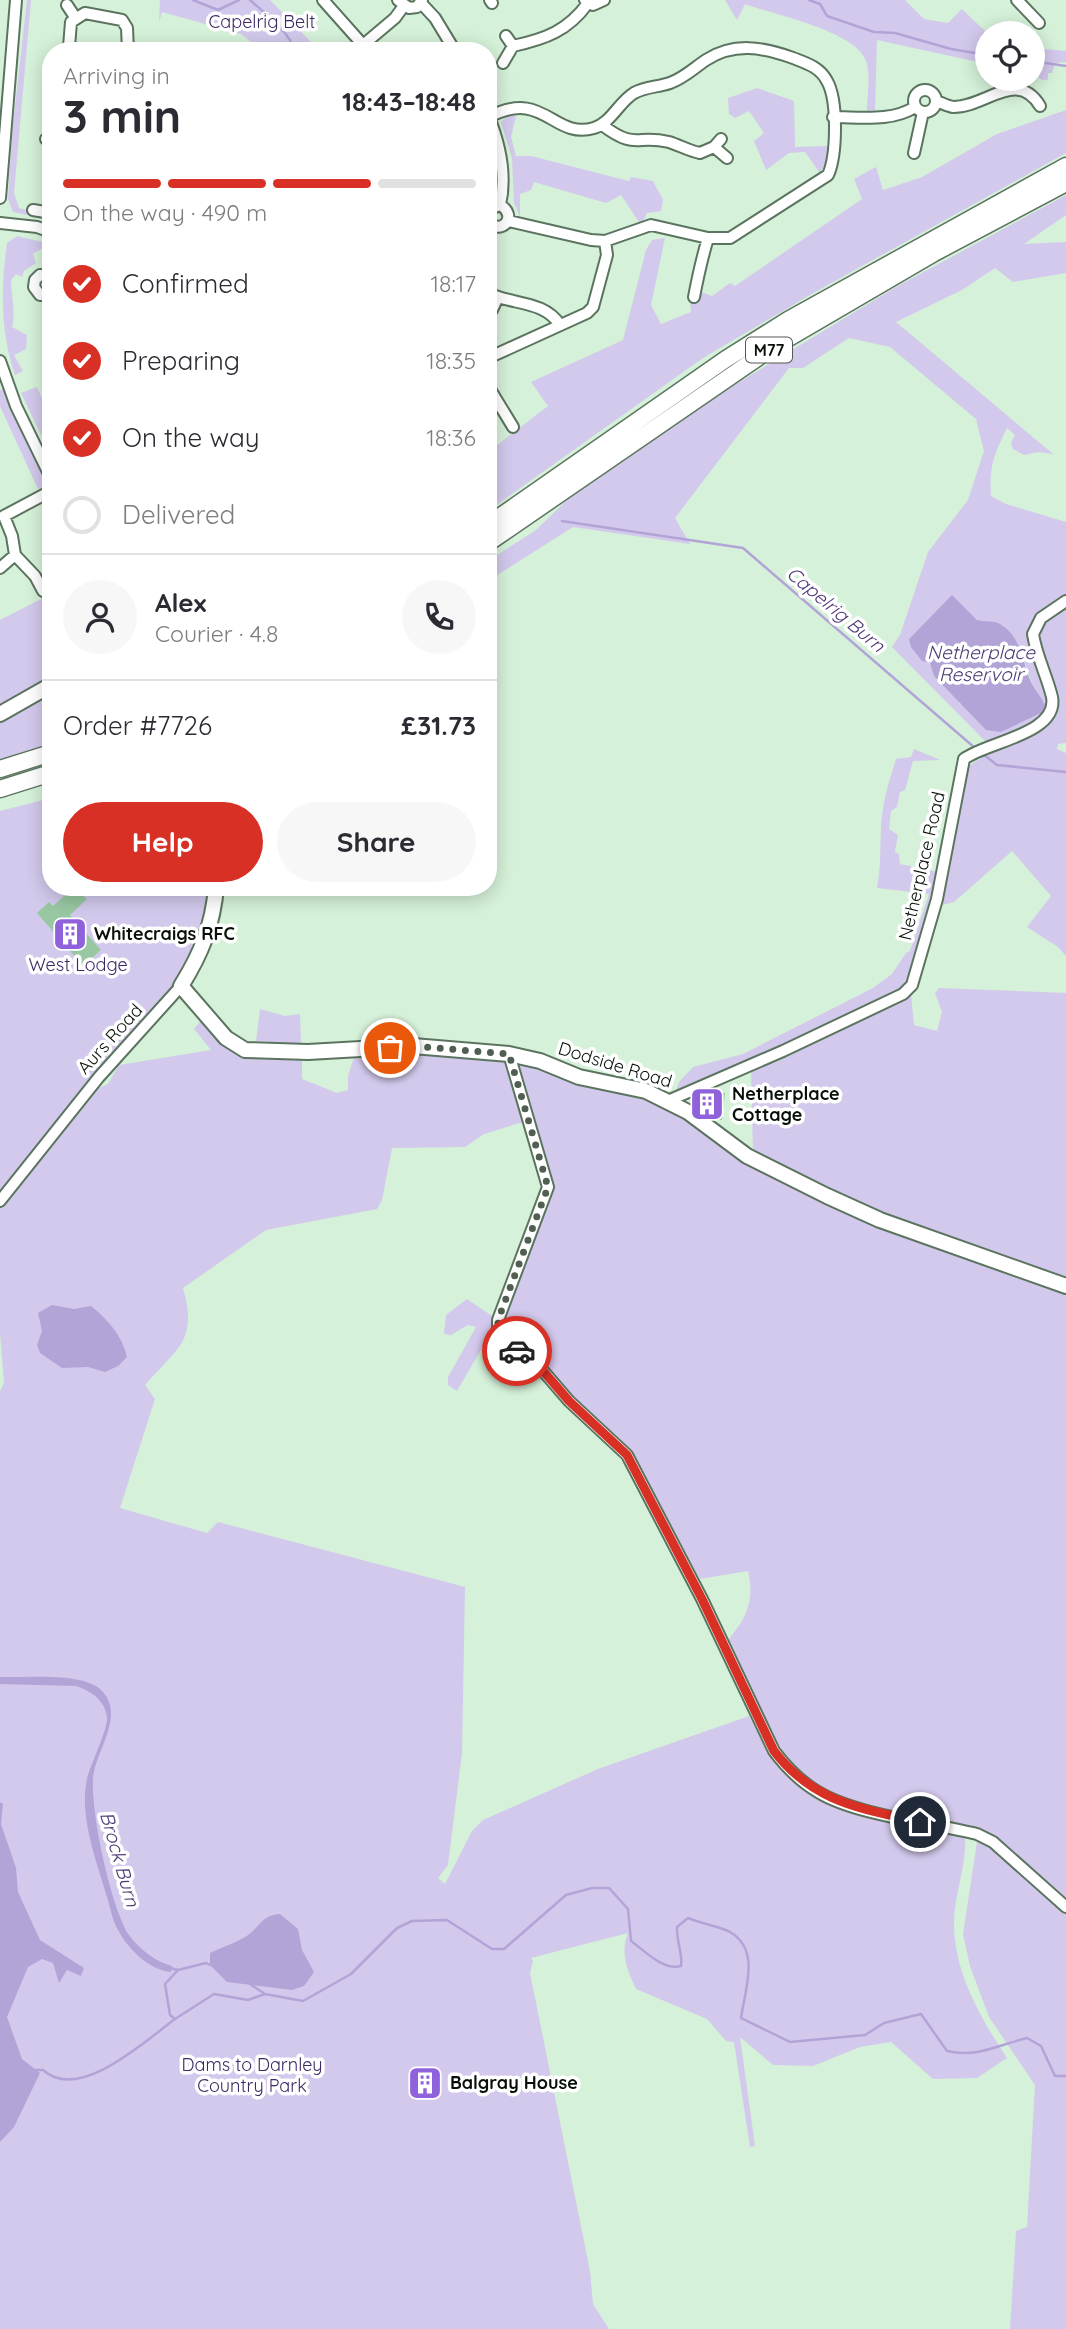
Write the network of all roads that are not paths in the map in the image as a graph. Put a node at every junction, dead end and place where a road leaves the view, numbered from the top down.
1 (16, 0) edge
2 (323, 0) edge
3 (604, 0) edge
4 (1021, 1) edge
5 (421, 2) edge
6 (586, 2) edge
7 (401, 3) edge
8 (67, 5) dead end
9 (75, 17) junction
10 (1037, 21) edge
11 (506, 36) dead end
12 (69, 42) edge
13 (128, 42) edge
14 (358, 42) edge
15 (369, 42) edge
16 (450, 42) edge
17 (513, 46) junction
18 (503, 63) dead end
19 (4, 91) edge
20 (1029, 92) joint
21 (936, 101) junction
22 (1040, 106) dead end
23 (919, 110) junction
24 (497, 113) edge
25 (833, 117) junction
26 (602, 125) junction
27 (497, 143) edge
28 (914, 153) dead end
29 (727, 158) dead end
30 (1066, 166) edge
31 (1066, 183) edge
32 (0, 198) edge
33 (500, 205) junction
34 (497, 206) edge
35 (33, 211) dead end
36 (42, 212) edge
37 (509, 221) junction
38 (0, 223) edge
39 (497, 227) edge
40 (42, 229) edge
41 (708, 237) junction
42 (605, 241) junction
43 (42, 275) edge
44 (699, 291) dead end
45 (42, 295) edge
46 (497, 296) edge
47 (560, 325) junction
48 (497, 354) edge
49 (0, 361) edge
50 (497, 400) edge
51 (513, 427) dead end
52 (42, 459) edge
53 (42, 495) edge
54 (2, 512) edge
55 (497, 519) edge
56 (497, 537) edge
57 (15, 555) junction
58 (0, 568) edge
59 (42, 589) edge
60 (1066, 601) edge
61 (42, 690) edge
62 (0, 714) edge
63 (42, 756) edge
64 (0, 769) edge
65 (42, 777) edge
66 (0, 789) edge
67 (215, 896) edge
68 (181, 986) junction
69 (509, 1054) junction
70 (670, 1100) junction
71 (0, 1201) edge
72 (1066, 1286) edge
73 (1066, 1907) edge

1 - 19 street
2 - 14 street
3 - 6 street
4 - 10 street
5 - 7 street
5 - 16 street
6 - 17 street
7 - 15 street
8 - 9 street
9 - 12 street
9 - 13 street
11 - 17 street
17 - 18 street
19 - 32 street
20 - 21 street
20 - 22 street
21 - 23 street
21 - 23 street
23 - 25 street
23 - 28 street
24 - 26 street
25 - 26 street
25 - 41 street
26 - 29 street
27 - 33 street
30 - 55 highway, M77
31 - 56 highway, M77
33 - 34 street
33 - 37 street
35 - 36 street
37 - 39 street
37 - 42 street
38 - 40 street
41 - 42 street
41 - 44 street
42 - 47 street
43 - 45 street
46 - 47 street
47 - 48 street
49 - 52 street
50 - 51 street
53 - 54 street
54 - 57 street
57 - 58 street
57 - 59 street
60 - 70 street, Netherplace Road
61 - 62 main road
63 - 64 highway
65 - 66 highway
67 - 68 main road, Aurs Road
68 - 69 main road, Dodside Road
68 - 71 street, Aurs Road
69 - 70 main road, Dodside Road
69 - 73 street
70 - 72 main road, Dodside Road

